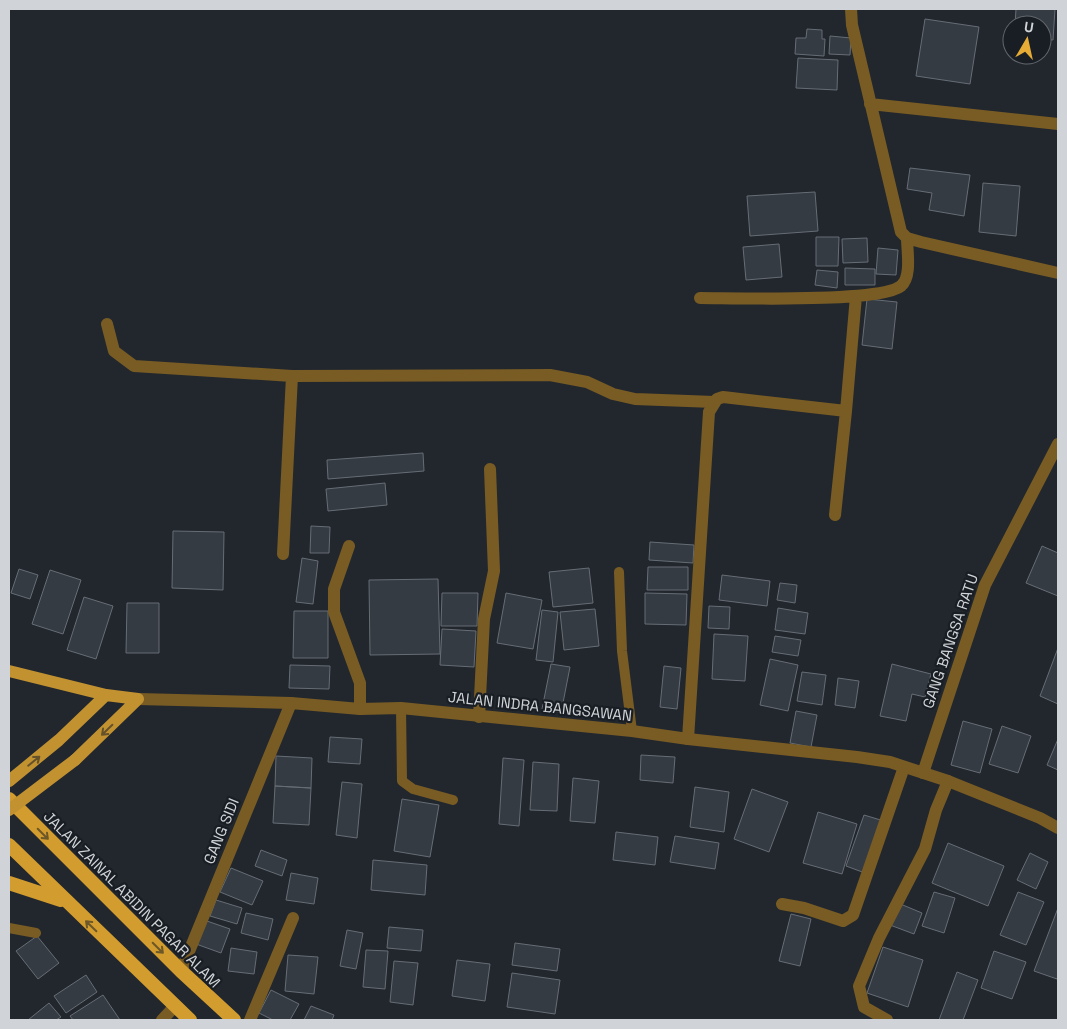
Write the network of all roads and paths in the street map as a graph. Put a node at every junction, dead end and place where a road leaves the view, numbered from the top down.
1 (851, 9) edge
2 (870, 104) junction
3 (1058, 124) edge
4 (907, 238) junction
5 (1058, 273) edge
6 (856, 296) junction
7 (700, 298) dead end
8 (107, 324) dead end
9 (292, 376) junction
10 (714, 402) junction
11 (846, 411) junction
12 (1058, 444) edge
13 (490, 469) dead end
14 (835, 515) dead end
15 (349, 546) dead end
16 (283, 554) dead end
17 (618, 572) dead end
18 (9, 671) edge
19 (106, 695) junction
20 (138, 699) junction
21 (291, 703) junction
22 (401, 708) junction
23 (360, 709) junction
24 (479, 717) junction
25 (632, 731) junction
26 (688, 739) junction
27 (904, 767) junction
28 (923, 773) junction
29 (9, 781) edge
30 (948, 781) junction
31 (9, 799) edge
32 (453, 800) dead end
33 (9, 810) edge
34 (1058, 828) edge
35 (9, 845) edge
36 (9, 883) edge
37 (66, 902) junction
38 (782, 904) dead end
39 (293, 918) dead end
40 (9, 928) edge
41 (36, 933) dead end
42 (181, 971) junction
43 (175, 1006) junction
44 (162, 1020) edge
45 (190, 1020) edge
46 (234, 1020) edge
47 (250, 1020) edge
48 (887, 1020) edge

1 - 2 street
2 - 3 street
2 - 4 street
4 - 5 street
4 - 6 street
6 - 7 street
6 - 11 street
8 - 9 street
9 - 10 street
9 - 16 street
10 - 11 street
10 - 26 street
11 - 14 street
12 - 28 street, GANG BANGSA RATU
13 - 24 street
15 - 23 street
17 - 25 lane
18 - 19 main road, JALAN INDRA BANGSAWAN
19 - 20 main road, JALAN INDRA BANGSAWAN
29 -> 19 main road
20 - 21 street, JALAN INDRA BANGSAWAN
20 -> 33 main road, bridge
21 - 23 street, JALAN INDRA BANGSAWAN
21 - 42 street, GANG SIDI
22 - 23 street, JALAN INDRA BANGSAWAN
22 - 24 street, JALAN INDRA BANGSAWAN
22 - 32 lane
24 - 25 street, JALAN INDRA BANGSAWAN
25 - 26 street, JALAN INDRA BANGSAWAN
26 - 27 street, JALAN INDRA BANGSAWAN
27 - 28 street, JALAN INDRA BANGSAWAN
27 - 38 street
28 - 30 street, JALAN INDRA BANGSAWAN
30 - 34 street, JALAN INDRA BANGSAWAN
30 - 48 street
31 -> 42 highway, JALAN ZAINAL ABIDIN PAGAR ALAM
35 - 37 highway
36 - 37 highway
43 -> 37 highway
39 - 47 street
40 - 41 lane
42 - 46 highway, JALAN ZAINAL ABIDIN PAGAR ALAM
43 - 44 street
43 - 45 highway

